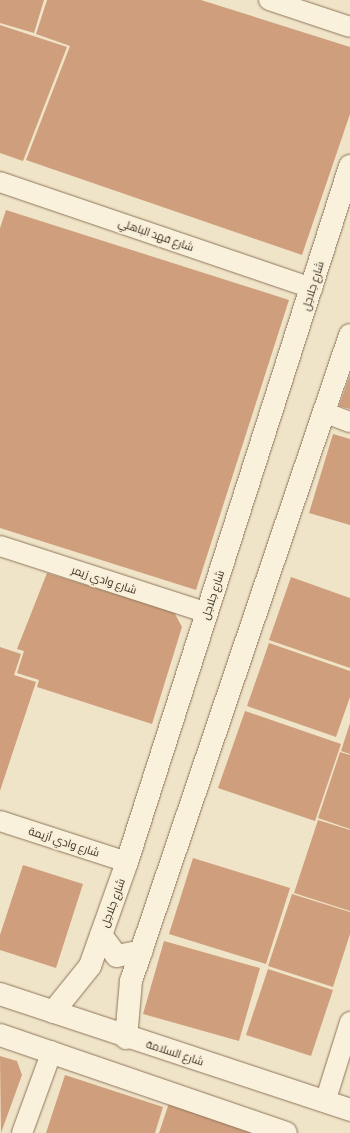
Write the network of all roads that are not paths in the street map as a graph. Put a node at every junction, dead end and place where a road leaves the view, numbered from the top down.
1 (269, 0) edge
2 (350, 27) edge
3 (349, 177) edge
4 (0, 182) edge
5 (340, 223) edge
6 (312, 288) junction
7 (350, 335) edge
8 (326, 413) junction
9 (350, 422) edge
10 (0, 546) edge
11 (207, 614) junction
12 (0, 822) edge
13 (127, 862) junction
14 (101, 935) junction
15 (142, 951) junction
16 (0, 994) edge
17 (53, 1012) junction
18 (350, 1022) edge
19 (0, 1035) edge
20 (126, 1038) junction
21 (52, 1051) junction
22 (325, 1102) junction
23 (350, 1110) edge
24 (282, 1132) edge
25 (22, 1133) edge

1 - 2 street
3 - 5 street, شارع جلاجل
4 - 6 street, شارع فهد الباهلي
5 - 6 street, شارع جلاجل
6 - 11 street, شارع جلاجل
7 - 8 street
8 - 9 street
8 - 15 street
10 - 11 street, شارع وادي زيمر
11 - 13 street, شارع جلاجل
12 - 13 street, شارع وادي أزيمة
13 - 14 street, شارع جلاجل
14 - 15 street
14 - 17 street, شارع جلاجل
15 - 20 street
16 - 17 street, شارع السلامة
17 - 20 street, شارع السلامة
18 - 22 street
19 - 21 street
20 - 22 street, شارع السلامة
21 - 24 street
21 - 25 street
22 - 23 street, شارع السلامة

